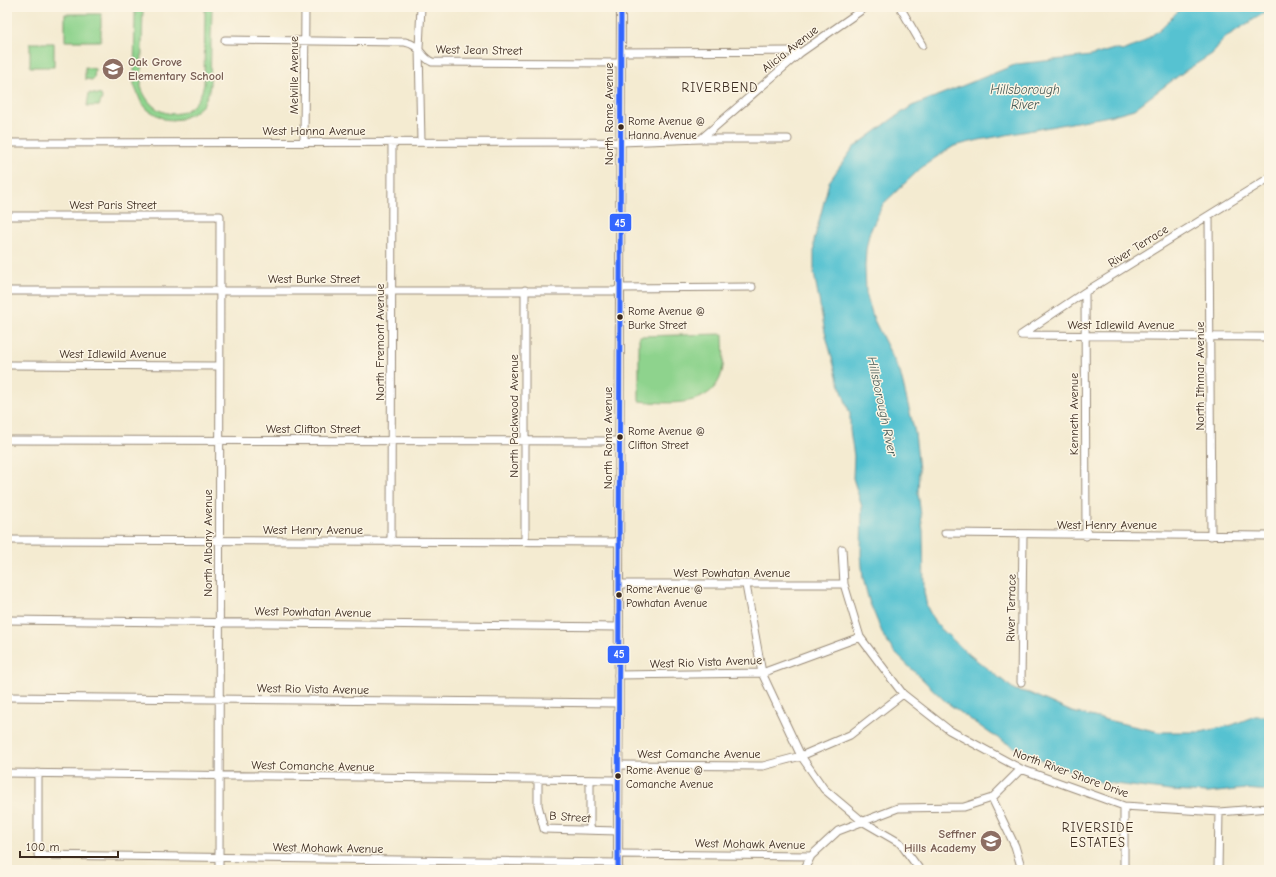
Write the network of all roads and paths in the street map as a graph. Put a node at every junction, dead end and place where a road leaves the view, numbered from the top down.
1 (305, 7) edge
2 (421, 7) edge
3 (621, 7) edge
4 (866, 7) edge
5 (900, 7) edge
6 (225, 40) dead end
7 (305, 40) junction
8 (922, 45) dead end
9 (419, 48) junction
10 (621, 52) junction
11 (800, 53) junction
12 (621, 62) junction
13 (701, 139) junction
14 (788, 139) dead end
15 (304, 142) junction
16 (392, 142) junction
17 (421, 142) junction
18 (621, 142) junction
19 (7, 143) edge
20 (1269, 178) edge
21 (7, 216) edge
22 (220, 216) joint
23 (1209, 216) junction
24 (752, 287) dead end
25 (620, 288) junction
26 (219, 290) junction
27 (391, 290) junction
28 (525, 290) junction
29 (7, 291) edge
30 (1085, 292) junction
31 (1021, 336) joint
32 (1084, 336) junction
33 (1210, 336) junction
34 (1269, 337) edge
35 (7, 365) edge
36 (219, 366) junction
37 (7, 440) edge
38 (219, 440) junction
39 (391, 440) junction
40 (524, 440) junction
41 (620, 441) junction
42 (945, 534) dead end
43 (1023, 534) junction
44 (1086, 536) junction
45 (1211, 536) junction
46 (1269, 536) edge
47 (7, 540) edge
48 (219, 540) junction
49 (391, 542) junction
50 (525, 542) junction
51 (620, 542) junction
52 (842, 549) dead end
53 (619, 584) junction
54 (844, 584) junction
55 (746, 585) junction
56 (7, 620) edge
57 (219, 622) junction
58 (619, 627) junction
59 (860, 638) junction
60 (762, 673) junction
61 (618, 675) junction
62 (1021, 682) dead end
63 (903, 694) junction
64 (7, 697) edge
65 (219, 699) junction
66 (618, 703) junction
67 (802, 756) junction
68 (618, 765) junction
69 (1021, 769) junction
70 (7, 773) edge
71 (38, 773) junction
72 (219, 775) junction
73 (538, 780) junction
74 (590, 780) junction
75 (618, 780) junction
76 (992, 798) junction
77 (1124, 806) junction
78 (1269, 808) edge
79 (1219, 812) junction
80 (862, 821) junction
81 (590, 830) junction
82 (618, 831) junction
83 (618, 854) junction
84 (811, 856) junction
85 (219, 858) junction
86 (618, 866) edge
87 (219, 870) edge
88 (804, 870) edge
89 (920, 870) edge
90 (1022, 870) edge
91 (1124, 870) edge
92 (1218, 870) edge

1 - 7 street, Melville Avenue
2 - 9 street
3 - 10 street, North Rome Avenue
4 - 11 street, Alicia Avenue
5 - 8 street
6 - 7 street, West Jean Street
7 - 9 street, West Jean Street
7 - 15 street, Melville Avenue
9 - 12 street, West Jean Street
9 - 17 street
10 - 11 street
10 - 12 street, North Rome Avenue
11 - 13 street, Alicia Avenue
12 - 18 street, North Rome Avenue
13 - 14 street
13 - 18 street
15 - 16 street, West Hanna Avenue
15 - 19 street, West Hanna Avenue
16 - 17 street, West Hanna Avenue
16 - 27 street, North Fremont Avenue
17 - 18 street, West Hanna Avenue
18 - 25 street, North Rome Avenue
20 - 23 street, River Terrace
21 - 22 street, West Paris Street
22 - 26 street, North Albany Avenue
23 - 30 street, River Terrace
23 - 33 street, North Ithmar Avenue
24 - 25 street, West Burke Street
25 - 28 street, West Burke Street
25 - 41 street, North Rome Avenue
26 - 27 street, West Burke Street
26 - 29 street, West Burke Street
26 - 36 street, North Albany Avenue
27 - 28 street, West Burke Street
27 - 39 street, North Fremont Avenue
28 - 40 street, North Packwood Avenue
30 - 31 street, River Terrace
30 - 32 street, Kenneth Avenue
31 - 32 street, West Idlewild Avenue
32 - 33 street, West Idlewild Avenue
32 - 44 street, Kenneth Avenue
33 - 34 street, West Idlewild Avenue
33 - 45 street, North Ithmar Avenue
35 - 36 street, West Idlewild Avenue
36 - 38 street, North Albany Avenue
37 - 38 street, West Clifton Street
38 - 39 street, West Clifton Street
38 - 48 street, North Albany Avenue
39 - 40 street, West Clifton Street
39 - 49 street, North Fremont Avenue
40 - 41 street, West Clifton Street
40 - 50 street, North Packwood Avenue
41 - 51 street, North Rome Avenue
42 - 43 street, West Henry Avenue
43 - 44 street, West Henry Avenue
43 - 62 street, River Terrace
44 - 45 street, West Henry Avenue
45 - 46 street, West Henry Avenue
47 - 48 street, West Henry Avenue
48 - 49 street, West Henry Avenue
48 - 57 street, North Albany Avenue
49 - 50 street, West Henry Avenue
50 - 51 street, West Henry Avenue
51 - 53 street, North Rome Avenue
52 - 54 street, North River Shore Drive
53 - 55 street, West Powhatan Avenue
53 - 58 street, North Rome Avenue
54 - 55 street, West Powhatan Avenue
54 - 59 street, North River Shore Drive
55 - 60 street
56 - 57 street, West Powhatan Avenue
57 - 58 street, West Powhatan Avenue
57 - 65 street, North Albany Avenue
58 - 61 street, North Rome Avenue
59 - 60 street, West Rio Vista Avenue
59 - 63 street, North River Shore Drive
60 - 61 street, West Rio Vista Avenue
60 - 67 street
61 - 66 street, North Rome Avenue
63 - 67 street, West Comanche Avenue
63 - 69 street, North River Shore Drive
64 - 65 street, West Rio Vista Avenue
65 - 66 street, West Rio Vista Avenue
65 - 72 street, North Albany Avenue
66 - 68 street, North Rome Avenue
67 - 68 street, West Comanche Avenue
67 - 80 street
68 - 75 street, North Rome Avenue
69 - 76 street, West Mohawk Avenue
69 - 77 street, North River Shore Drive
70 - 71 street, West Comanche Avenue
71 - 72 street, West Comanche Avenue
71 - 85 street, West Mohawk Avenue
72 - 73 street, West Comanche Avenue
72 - 85 street, North Albany Avenue
73 - 74 street, West Comanche Avenue
73 - 81 street, B Street
74 - 75 street, West Comanche Avenue
74 - 81 street
75 - 82 street, North Rome Avenue
76 - 80 street, West Mohawk Avenue
76 - 90 street
77 - 79 street, North River Shore Drive
77 - 91 street
78 - 79 street, North River Shore Drive
79 - 92 street
80 - 84 street, West Mohawk Avenue
80 - 89 street
81 - 82 street, B Street
82 - 83 street, North Rome Avenue
83 - 84 street, West Mohawk Avenue
83 - 86 street, North Rome Avenue
84 - 88 street
85 - 86 street, West Mohawk Avenue
85 - 87 street, North Albany Avenue

